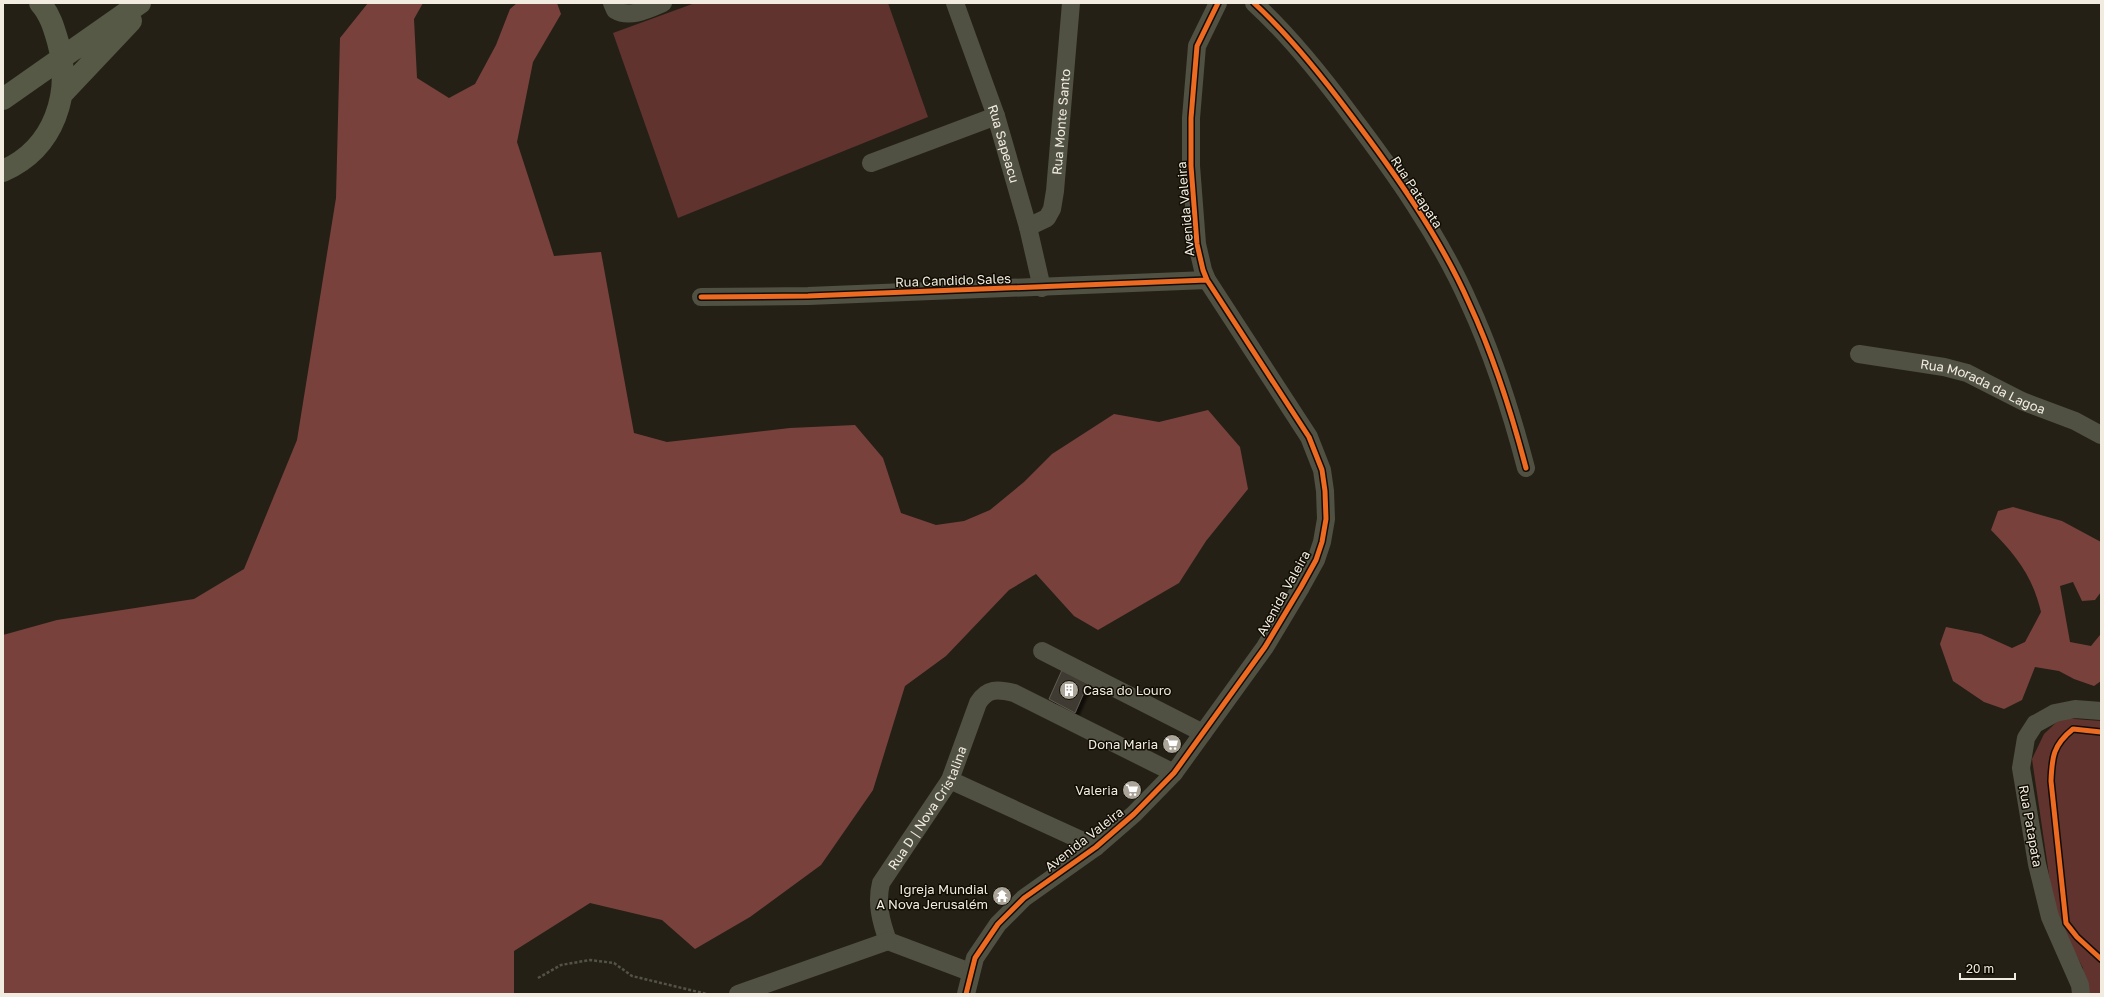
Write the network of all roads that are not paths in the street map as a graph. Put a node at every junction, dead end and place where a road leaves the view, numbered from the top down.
1 (40, 3) edge
2 (140, 3) edge
3 (149, 3) edge
4 (663, 3) edge
5 (955, 3) edge
6 (1071, 3) edge
7 (1218, 3) edge
8 (1254, 3) edge
9 (613, 7) edge
10 (62, 56) junction
11 (63, 93) junction
12 (3, 99) edge
13 (996, 116) junction
14 (871, 163) dead end
15 (3, 170) edge
16 (1028, 227) junction
17 (1207, 280) junction
18 (1042, 288) junction
19 (700, 298) dead end
20 (1860, 354) dead end
21 (2101, 435) edge
22 (1526, 468) dead end
23 (1042, 651) dead end
24 (2101, 711) edge
25 (1203, 733) junction
26 (1174, 774) junction
27 (950, 780) junction
28 (1096, 847) junction
29 (888, 942) junction
30 (970, 972) junction
31 (738, 994) edge
32 (966, 994) edge
33 (2081, 994) edge

1 - 10 main road
2 - 10 main road
3 - 11 main road
4 - 9 street
5 - 13 street, Rua Sapeacu
6 - 16 street, Rua Monte Santo
7 - 17 street, Avenida Valeira
8 - 22 street, Rua Patapata
10 - 11 main road
10 - 12 main road
11 - 15 main road
13 - 14 street
13 - 16 street, Rua Sapeacu
16 - 18 street, Rua Sapeacu
17 - 18 street, Rua Candido Sales
17 - 25 street, Avenida Valeira
18 - 19 street, Rua Candido Sales
20 - 21 street, Rua Morada da Lagoa
23 - 25 street
24 - 33 street, Rua Patapata
25 - 26 street, Avenida Valeira
26 - 27 street, Rua D | Nova Cristalina
26 - 28 street, Avenida Valeira
27 - 28 street
27 - 29 street, Rua D | Nova Cristalina
28 - 30 street, Avenida Valeira
29 - 30 street
29 - 31 street
30 - 32 street, Avenida Valeira

